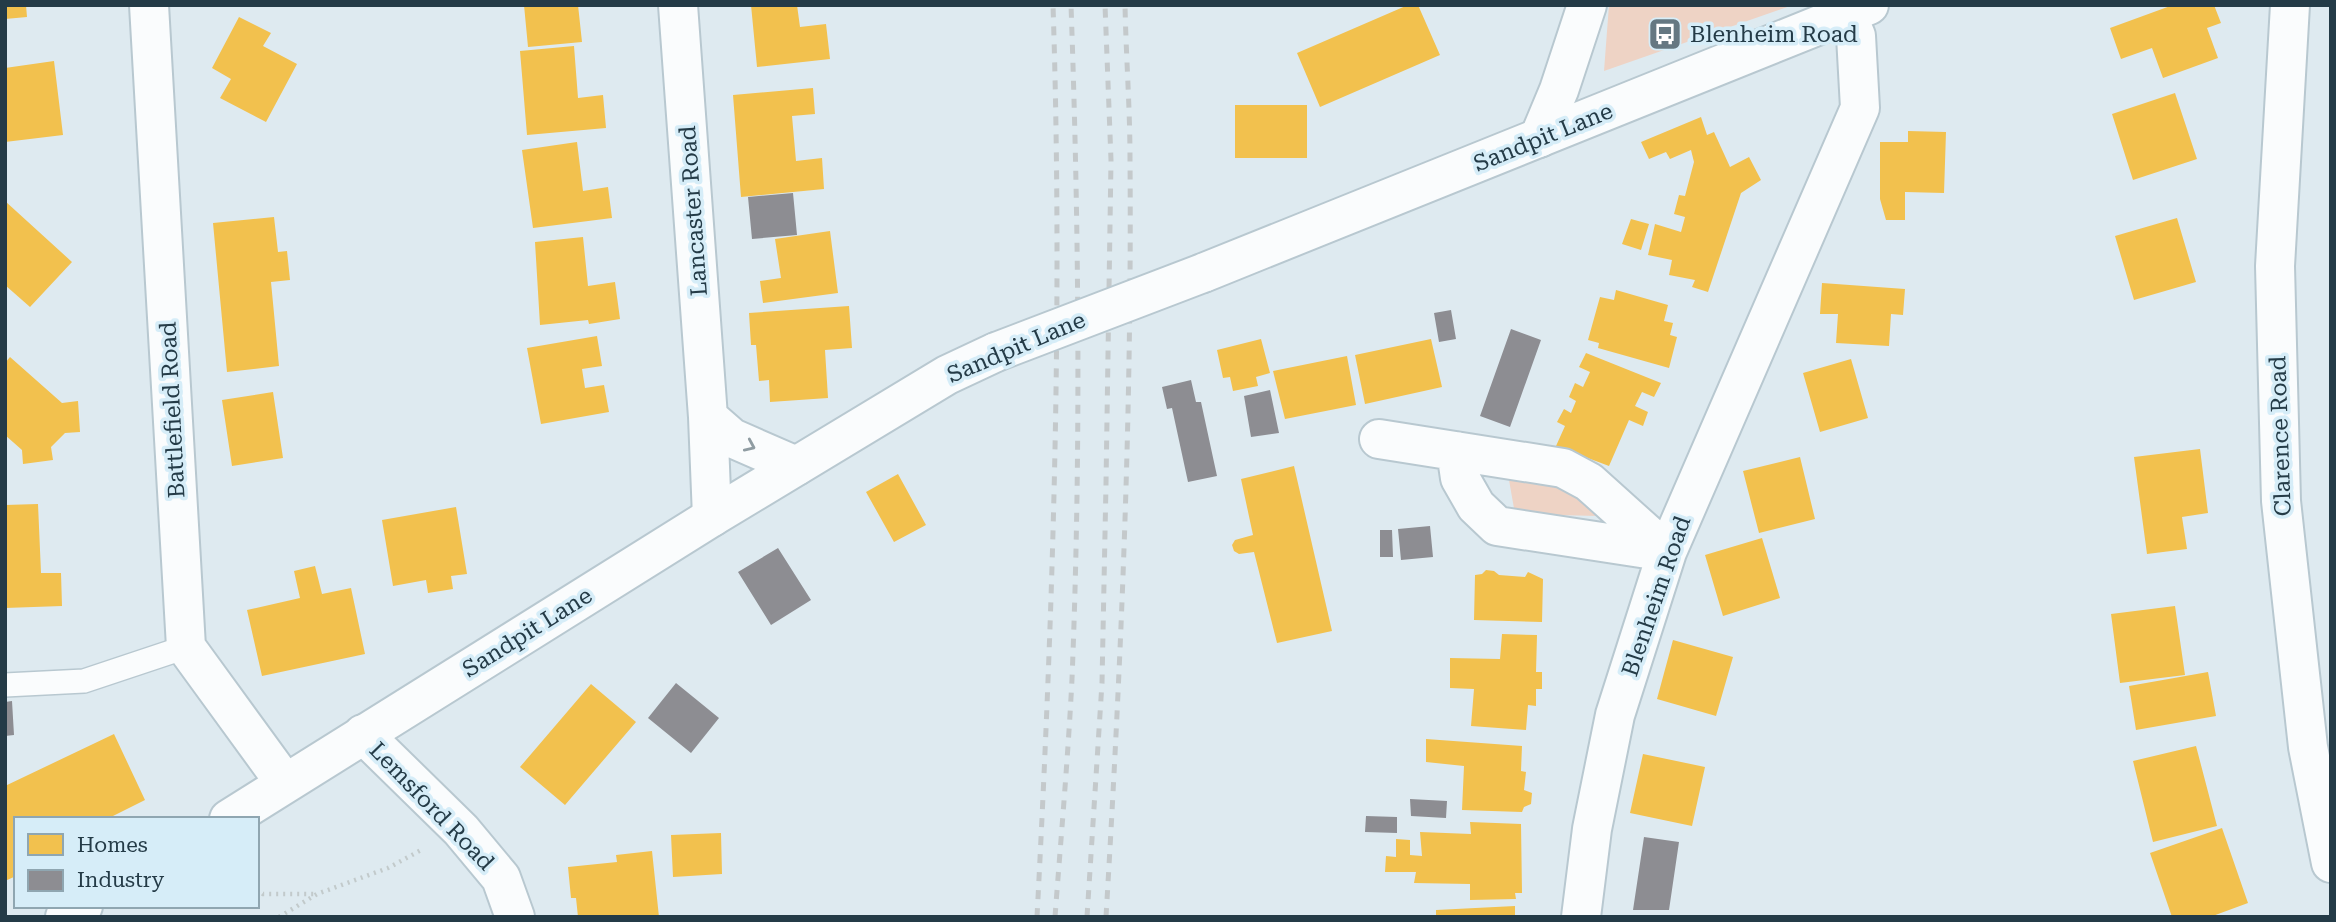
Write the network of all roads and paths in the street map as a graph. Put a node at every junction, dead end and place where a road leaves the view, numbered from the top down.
1 (149, 5) edge
2 (678, 5) edge
3 (1587, 5) edge
4 (2290, 5) edge
5 (1858, 10) edge
6 (1539, 138) junction
7 (708, 418) junction
8 (1379, 439) dead end
9 (1456, 452) junction
10 (796, 466) junction
11 (712, 517) junction
12 (1667, 552) junction
13 (186, 647) junction
14 (5, 685) edge
15 (363, 734) junction
16 (285, 783) junction
17 (232, 817) edge
18 (461, 830) junction
19 (2331, 863) edge
20 (259, 891) edge
21 (317, 894) junction
22 (279, 917) edge
23 (515, 917) edge
24 (1581, 917) edge

1 - 13 street, Battlefield Road
2 - 7 street, Lancaster Road
3 - 6 street
4 - 19 street, Clarence Road
5 - 6 street, Sandpit Lane
5 - 12 street, Blenheim Road
6 - 10 street, Sandpit Lane, bridge
7 -> 10 street
7 - 11 street, Lancaster Road
8 - 9 street
9 - 12 street
9 - 12 street
10 - 11 street, Sandpit Lane
11 - 15 street, Sandpit Lane
12 - 24 street, Blenheim Road
13 - 14 lane
13 - 16 street
15 - 16 street, Sandpit Lane
15 - 18 street, Lemsford Road
16 - 17 street, Sandpit Lane
18 - 21 path
18 - 23 street, Lemsford Road
20 - 21 path
21 - 22 path

